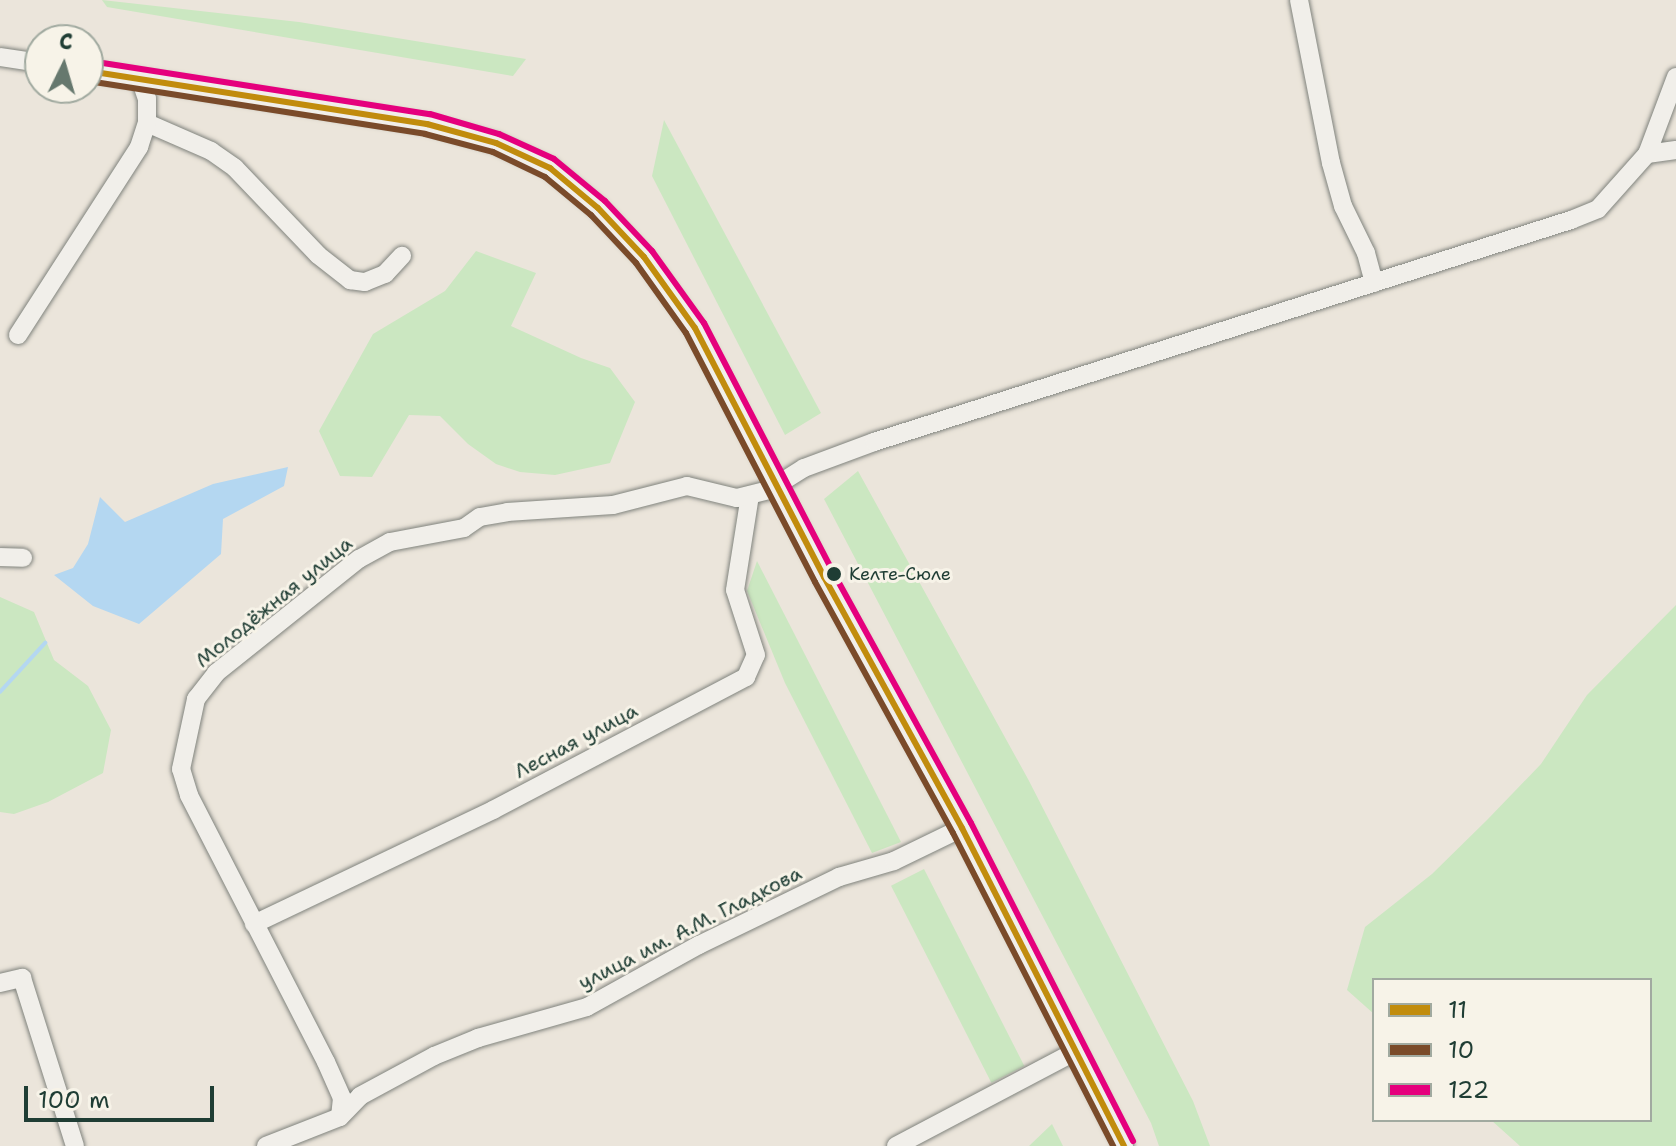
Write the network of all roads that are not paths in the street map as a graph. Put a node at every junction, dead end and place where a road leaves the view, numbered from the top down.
1 (1299, 0) edge
2 (0, 57) edge
3 (24, 61) edge
4 (104, 73) edge
5 (1676, 77) edge
6 (140, 79) junction
7 (147, 123) junction
8 (1676, 150) edge
9 (1647, 154) junction
10 (402, 256) dead end
11 (1374, 283) junction
12 (18, 335) dead end
13 (776, 484) junction
14 (750, 495) junction
15 (0, 557) edge
16 (23, 558) dead end
17 (962, 828) junction
18 (254, 924) junction
19 (0, 983) edge
20 (1074, 1052) junction
21 (340, 1117) junction
22 (75, 1146) edge
23 (266, 1146) edge
24 (896, 1146) edge
25 (1124, 1146) edge

1 - 11 street
2 - 3 street
4 - 6 street
5 - 9 street
6 - 7 street
6 - 13 street
7 - 10 street
7 - 12 street
8 - 9 street
9 - 11 street, Молодёжная улица
11 - 13 street, Молодёжная улица
13 - 14 street, Молодёжная улица
13 - 17 street
14 - 18 street, Лесная улица
14 - 18 street, Молодёжная улица
15 - 16 street
17 - 20 street
17 - 21 street, улица им. А.М. Гладкова
18 - 21 street, Молодёжная улица
19 - 22 street
20 - 24 street
20 - 25 street
21 - 23 street, улица им. А.М. Гладкова

